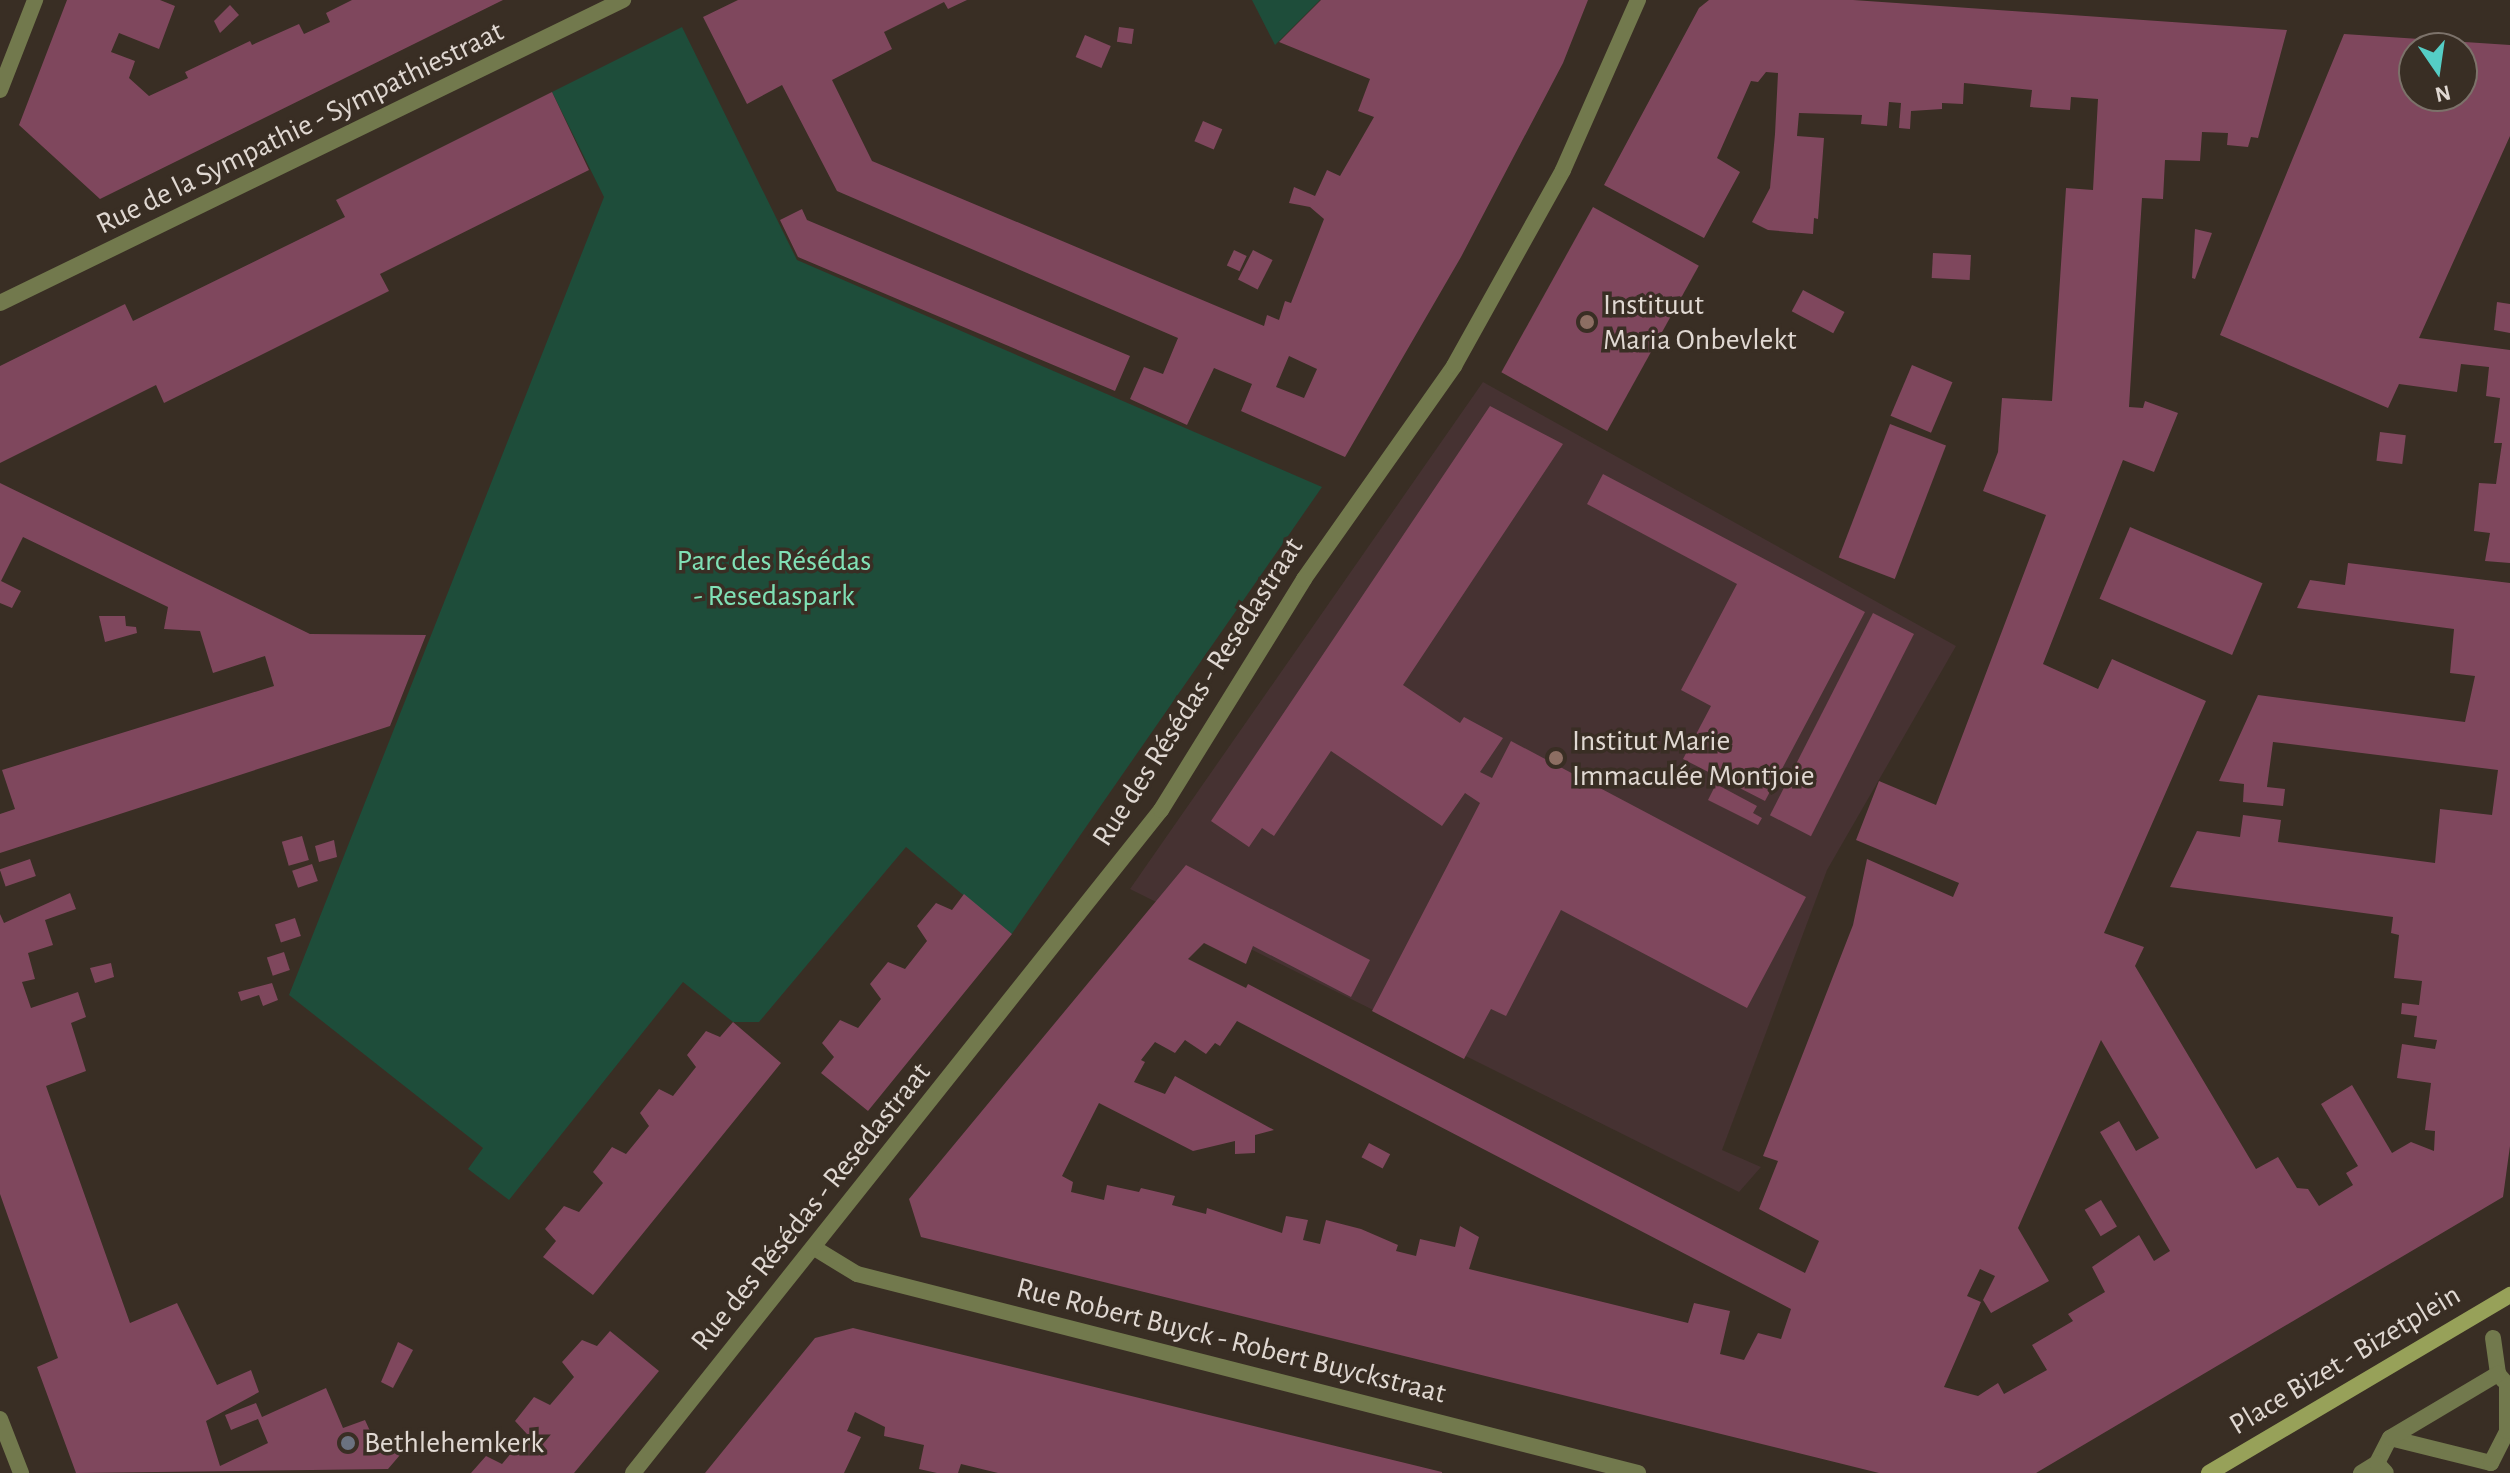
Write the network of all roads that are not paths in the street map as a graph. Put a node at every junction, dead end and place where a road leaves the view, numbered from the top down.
1 (35, 0) edge
2 (623, 0) edge
3 (1638, 0) edge
4 (0, 90) edge
5 (0, 303) edge
6 (816, 1249) junction
7 (2510, 1295) edge
8 (2493, 1338) dead end
9 (2505, 1382) edge
10 (0, 1419) edge
11 (2390, 1438) junction
12 (2382, 1468) edge
13 (2487, 1468) edge
14 (21, 1473) edge
15 (633, 1473) edge
16 (1638, 1473) edge
17 (2209, 1473) edge
18 (2361, 1473) edge

1 - 4 street
2 - 5 street, Rue de la Sympathie - Sympathiestraat
3 - 6 street, Rue des Résédas - Resedastraat
6 - 15 street, Rue des Résédas - Resedastraat
6 - 16 street, Rue Robert Buyck - Robert Buyckstraat
7 - 17 street, Place Bizet - Bizetplein
8 - 9 street
9 - 11 street
9 - 13 street
10 - 14 street
11 - 12 street
11 - 13 street
12 - 18 street

